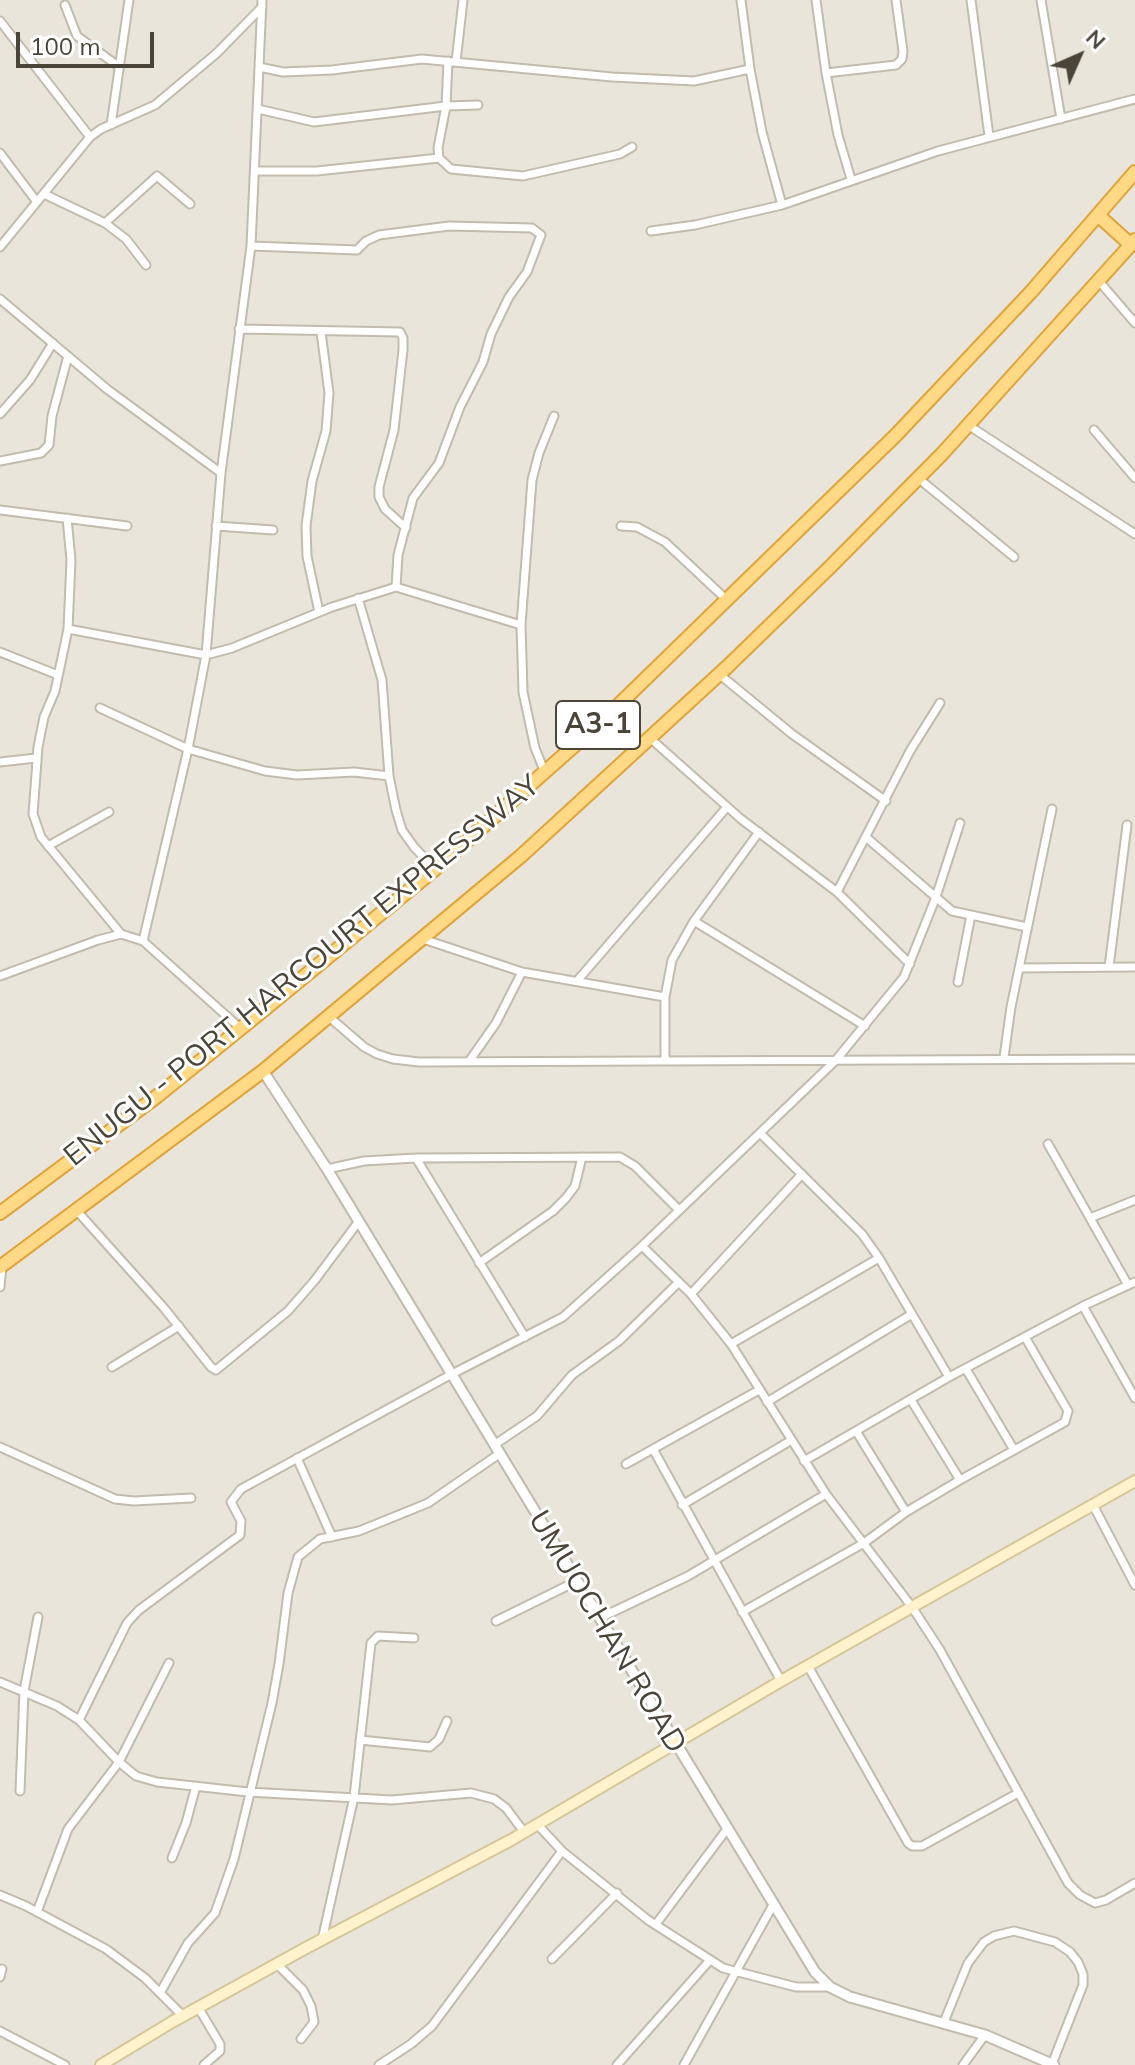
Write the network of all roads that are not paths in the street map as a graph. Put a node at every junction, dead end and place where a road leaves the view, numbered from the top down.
1 (129, 0) edge
2 (463, 0) edge
3 (741, 0) edge
4 (816, 0) edge
5 (896, 0) edge
6 (971, 0) edge
7 (1041, 0) edge
8 (262, 4) edge
9 (65, 5) dead end
10 (0, 21) edge
11 (452, 62) junction
12 (118, 66) junction
13 (259, 67) junction
14 (750, 69) junction
15 (826, 73) junction
16 (1135, 99) edge
17 (478, 105) dead end
18 (446, 106) junction
19 (258, 109) junction
20 (1061, 119) junction
21 (111, 125) junction
22 (989, 136) junction
23 (90, 137) junction
24 (632, 147) dead end
25 (0, 153) edge
26 (439, 158) junction
27 (256, 171) junction
28 (1135, 172) edge
29 (851, 179) junction
30 (44, 194) junction
31 (37, 202) junction
32 (190, 204) dead end
33 (782, 205) junction
34 (1099, 216) junction
35 (105, 223) junction
36 (651, 231) dead end
37 (1, 243) edge
38 (1133, 243) edge
39 (251, 246) junction
40 (146, 265) dead end
41 (1098, 280) junction
42 (0, 299) edge
43 (1135, 323) edge
44 (239, 329) junction
45 (321, 332) junction
46 (53, 343) junction
47 (68, 356) junction
48 (0, 414) edge
49 (554, 416) dead end
50 (968, 425) junction
51 (1094, 430) dead end
52 (0, 461) edge
53 (221, 473) junction
54 (918, 478) junction
55 (1135, 478) edge
56 (0, 510) edge
57 (67, 518) junction
58 (127, 526) dead end
59 (216, 526) junction
60 (621, 526) dead end
61 (406, 528) junction
62 (273, 530) dead end
63 (1135, 534) edge
64 (1014, 557) dead end
65 (396, 587) junction
66 (358, 598) junction
67 (728, 601) junction
68 (319, 612) junction
69 (521, 625) junction
70 (68, 629) junction
71 (0, 652) edge
72 (206, 655) junction
73 (719, 674) junction
74 (58, 675) junction
75 (940, 703) dead end
76 (100, 708) dead end
77 (651, 739) junction
78 (188, 749) junction
79 (36, 758) junction
80 (0, 762) edge
81 (545, 773) junction
82 (389, 776) junction
83 (886, 801) junction
84 (727, 807) junction
85 (1052, 809) dead end
86 (109, 812) dead end
87 (960, 823) dead end
88 (1127, 825) dead end
89 (759, 832) junction
90 (867, 838) junction
91 (48, 846) junction
92 (435, 869) junction
93 (837, 892) junction
94 (936, 897) junction
95 (971, 915) junction
96 (694, 921) junction
97 (1027, 927) junction
98 (121, 934) junction
99 (423, 939) junction
100 (143, 941) junction
101 (910, 964) junction
102 (1109, 967) junction
103 (1135, 967) edge
104 (1019, 968) junction
105 (522, 972) junction
106 (0, 976) edge
107 (577, 981) junction
108 (958, 982) dead end
109 (665, 997) junction
110 (328, 1016) junction
111 (865, 1026) junction
112 (240, 1028) junction
113 (1004, 1057) junction
114 (665, 1059) junction
115 (1135, 1059) edge
116 (470, 1060) junction
117 (836, 1060) junction
118 (263, 1071) junction
119 (760, 1133) junction
120 (1048, 1144) dead end
121 (582, 1157) junction
122 (416, 1158) junction
123 (327, 1169) junction
124 (802, 1174) junction
125 (1135, 1200) edge
126 (679, 1210) junction
127 (77, 1211) junction
128 (0, 1213) edge
129 (1090, 1218) junction
130 (359, 1221) junction
131 (642, 1246) junction
132 (879, 1258) junction
133 (479, 1263) junction
134 (1, 1266) edge
135 (679, 1282) junction
136 (1132, 1284) edge
137 (0, 1287) edge
138 (691, 1294) junction
139 (1083, 1306) junction
140 (912, 1314) junction
141 (179, 1326) junction
142 (525, 1337) junction
143 (1025, 1337) junction
144 (731, 1344) junction
145 (112, 1367) dead end
146 (966, 1369) junction
147 (452, 1374) junction
148 (949, 1377) junction
149 (759, 1390) junction
150 (1135, 1398) edge
151 (911, 1400) junction
152 (767, 1402) junction
153 (856, 1431) junction
154 (790, 1441) junction
155 (0, 1447) edge
156 (653, 1449) junction
157 (497, 1450) junction
158 (1014, 1450) junction
159 (297, 1458) junction
160 (804, 1461) junction
161 (626, 1464) dead end
162 (960, 1480) junction
163 (1135, 1481) edge
164 (826, 1494) junction
165 (191, 1498) dead end
166 (682, 1505) junction
167 (1093, 1505) junction
168 (906, 1512) junction
169 (332, 1537) junction
170 (864, 1543) junction
171 (714, 1562) junction
172 (577, 1581) junction
173 (1135, 1585) edge
174 (912, 1607) junction
175 (742, 1612) junction
176 (38, 1617) dead end
177 (600, 1618) junction
178 (496, 1621) dead end
179 (414, 1638) dead end
180 (169, 1663) dead end
181 (808, 1666) junction
182 (781, 1681) junction
183 (0, 1682) edge
184 (24, 1691) junction
185 (79, 1720) junction
186 (447, 1721) dead end
187 (360, 1740) junction
188 (674, 1744) junction
189 (119, 1762) junction
190 (196, 1786) junction
191 (20, 1791) dead end
192 (248, 1792) junction
193 (1018, 1793) junction
194 (354, 1797) junction
195 (537, 1824) junction
196 (727, 1829) junction
197 (524, 1832) junction
198 (562, 1851) junction
199 (172, 1858) dead end
200 (1135, 1883) edge
201 (617, 1893) junction
202 (0, 1895) edge
203 (773, 1905) junction
204 (37, 1912) junction
205 (656, 1924) junction
206 (322, 1940) junction
207 (552, 1959) dead end
208 (710, 1960) junction
209 (277, 1964) junction
210 (735, 1972) junction
211 (830, 1987) junction
212 (160, 1993) junction
213 (198, 2007) junction
214 (183, 2016) junction
215 (944, 2022) junction
216 (0, 2031) edge
217 (985, 2035) junction
218 (301, 2039) dead end
219 (65, 2065) edge
220 (101, 2065) edge
221 (204, 2065) edge
222 (379, 2065) edge
223 (617, 2065) edge
224 (684, 2065) edge
225 (963, 2065) edge
226 (1053, 2065) edge

1 - 12 street
2 - 11 street
3 - 14 street
4 - 15 street
5 - 15 street
6 - 22 street
7 - 20 street
8 - 13 street
8 - 21 street
9 - 12 street
10 - 23 street
11 - 13 street
11 - 14 street
11 - 18 street
12 - 21 street
13 - 19 street
14 - 33 street
15 - 29 street
16 - 20 street
17 - 18 street
18 - 19 street
18 - 26 street
19 - 27 street
20 - 22 street
21 - 23 street
22 - 29 street
23 - 30 street
24 - 26 street
25 - 31 street
26 - 27 street
27 - 39 street
28 - 34 highway, ENUGU - PORT HARCOURT EXPRESSWAY / A3-1
29 - 33 street
30 - 31 street
30 - 35 street
31 - 37 street
32 - 35 street
33 - 36 street
34 - 38 highway
34 - 67 highway, ENUGU - PORT HARCOURT EXPRESSWAY / A3-1
35 - 40 street
38 - 41 highway, ENUGU - PORT HARCOURT EXPRESSWAY / A3-1
39 - 44 street
39 - 61 street
41 - 43 street
41 - 50 highway, ENUGU - PORT HARCOURT EXPRESSWAY / A3-1
42 - 46 street
44 - 45 street
44 - 53 street
45 - 61 street
45 - 68 street
46 - 47 street
46 - 48 street
47 - 52 street
47 - 53 street
49 - 69 street
50 - 54 highway, ENUGU - PORT HARCOURT EXPRESSWAY / A3-1
50 - 63 street
51 - 55 street
53 - 59 street
54 - 64 street
54 - 73 highway, ENUGU - PORT HARCOURT EXPRESSWAY / A3-1
56 - 57 street
57 - 58 street
57 - 70 street
59 - 62 street
59 - 72 street
60 - 67 street
61 - 65 street
65 - 66 street
65 - 69 street
66 - 68 street
66 - 82 street
67 - 81 highway, ENUGU - PORT HARCOURT EXPRESSWAY / A3-1
68 - 72 street
69 - 81 street
70 - 72 street
70 - 74 street
71 - 74 street
72 - 78 street
73 - 77 highway, ENUGU - PORT HARCOURT EXPRESSWAY / A3-1
73 - 83 street
74 - 79 street
75 - 83 street
76 - 78 street
77 - 84 street
77 - 99 highway, ENUGU - PORT HARCOURT EXPRESSWAY / A3-1
78 - 82 street
78 - 100 street
79 - 80 street
79 - 91 street
81 - 92 highway, ENUGU - PORT HARCOURT EXPRESSWAY / A3-1
82 - 92 street
83 - 90 street
84 - 89 street
84 - 107 street
85 - 97 street
86 - 91 street
87 - 94 street
88 - 102 street
89 - 93 street
89 - 96 street
90 - 93 street
90 - 94 street
91 - 98 street
92 - 112 highway, ENUGU - PORT HARCOURT EXPRESSWAY / A3-1
93 - 101 street
94 - 95 street
94 - 101 street
95 - 97 street
95 - 108 street
96 - 109 street
96 - 111 street
97 - 104 street
98 - 100 street
98 - 106 street
99 - 105 street
99 - 110 highway, ENUGU - PORT HARCOURT EXPRESSWAY / A3-1
100 - 112 street
101 - 111 street
102 - 103 street
102 - 104 street
104 - 113 street
105 - 107 street
105 - 116 street
107 - 109 street
109 - 114 street
110 - 116 street
110 - 118 highway, ENUGU - PORT HARCOURT EXPRESSWAY / A3-1
111 - 117 street
112 - 128 highway, ENUGU - PORT HARCOURT EXPRESSWAY / A3-1
113 - 115 street
113 - 117 street
114 - 116 street
114 - 117 street
117 - 119 street
118 - 123 street, UMUOCHAN ROAD
118 - 127 highway, ENUGU - PORT HARCOURT EXPRESSWAY / A3-1
119 - 124 street
119 - 126 street
120 - 129 street
121 - 122 street
121 - 126 street
121 - 133 street
122 - 123 street
122 - 133 street
123 - 130 street, UMUOCHAN ROAD
124 - 132 street
124 - 138 street
125 - 129 street
126 - 131 street
127 - 134 highway, ENUGU - PORT HARCOURT EXPRESSWAY / A3-1
127 - 141 street
129 - 136 street
130 - 141 street
130 - 147 street, UMUOCHAN ROAD
131 - 135 street
131 - 142 street
132 - 140 street
132 - 144 street
133 - 142 street
134 - 137 street
135 - 138 street
135 - 157 street
136 - 139 street
138 - 144 street
139 - 143 street
139 - 150 street
140 - 148 street
140 - 152 street
141 - 145 street
142 - 147 street
143 - 146 street
143 - 158 street
144 - 149 street
146 - 148 street
146 - 158 street
147 - 157 street, UMUOCHAN ROAD
147 - 159 street
148 - 151 street
149 - 152 street
149 - 156 street
151 - 153 street
151 - 162 street
152 - 154 street
153 - 160 street
153 - 168 street
154 - 160 street
154 - 166 street
155 - 165 street
156 - 161 street
156 - 166 street
157 - 169 street
157 - 172 street, UMUOCHAN ROAD
158 - 162 street
159 - 169 street
159 - 185 street
160 - 164 street
162 - 168 street
163 - 167 main road
164 - 170 street
164 - 171 street
166 - 171 street
167 - 173 street
167 - 174 main road
168 - 170 street
169 - 192 street
170 - 174 street
170 - 175 street
171 - 175 street
171 - 177 street
172 - 177 street, UMUOCHAN ROAD
172 - 178 street
174 - 181 main road
174 - 193 street
175 - 182 street
176 - 184 street
177 - 188 street, UMUOCHAN ROAD
179 - 187 street
180 - 189 street
181 - 182 main road
181 - 193 street
182 - 188 main road
183 - 184 street
184 - 185 street
184 - 191 street
185 - 189 street
186 - 187 street
187 - 194 street
188 - 195 main road
188 - 196 street, UMUOCHAN ROAD
189 - 190 street
189 - 204 street
190 - 192 street
190 - 199 street
192 - 194 street
192 - 212 street
193 - 200 street
194 - 197 street
194 - 206 street
195 - 197 main road
195 - 198 street
196 - 203 street, UMUOCHAN ROAD
196 - 205 street
197 - 206 main road
198 - 201 street
198 - 222 street
201 - 205 street
201 - 207 street
202 - 204 street
203 - 210 street
203 - 211 street, UMUOCHAN ROAD
204 - 212 street
205 - 208 street
206 - 209 main road
208 - 210 street
208 - 223 street
209 - 213 main road
209 - 218 street
210 - 211 street
210 - 224 street
211 - 215 street, UMUOCHAN ROAD
212 - 214 street
213 - 214 main road
213 - 221 street
214 - 220 main road
215 - 217 street, UMUOCHAN ROAD
215 - 226 street
216 - 219 street
217 - 225 street
217 - 226 street, UMUOCHAN ROAD

